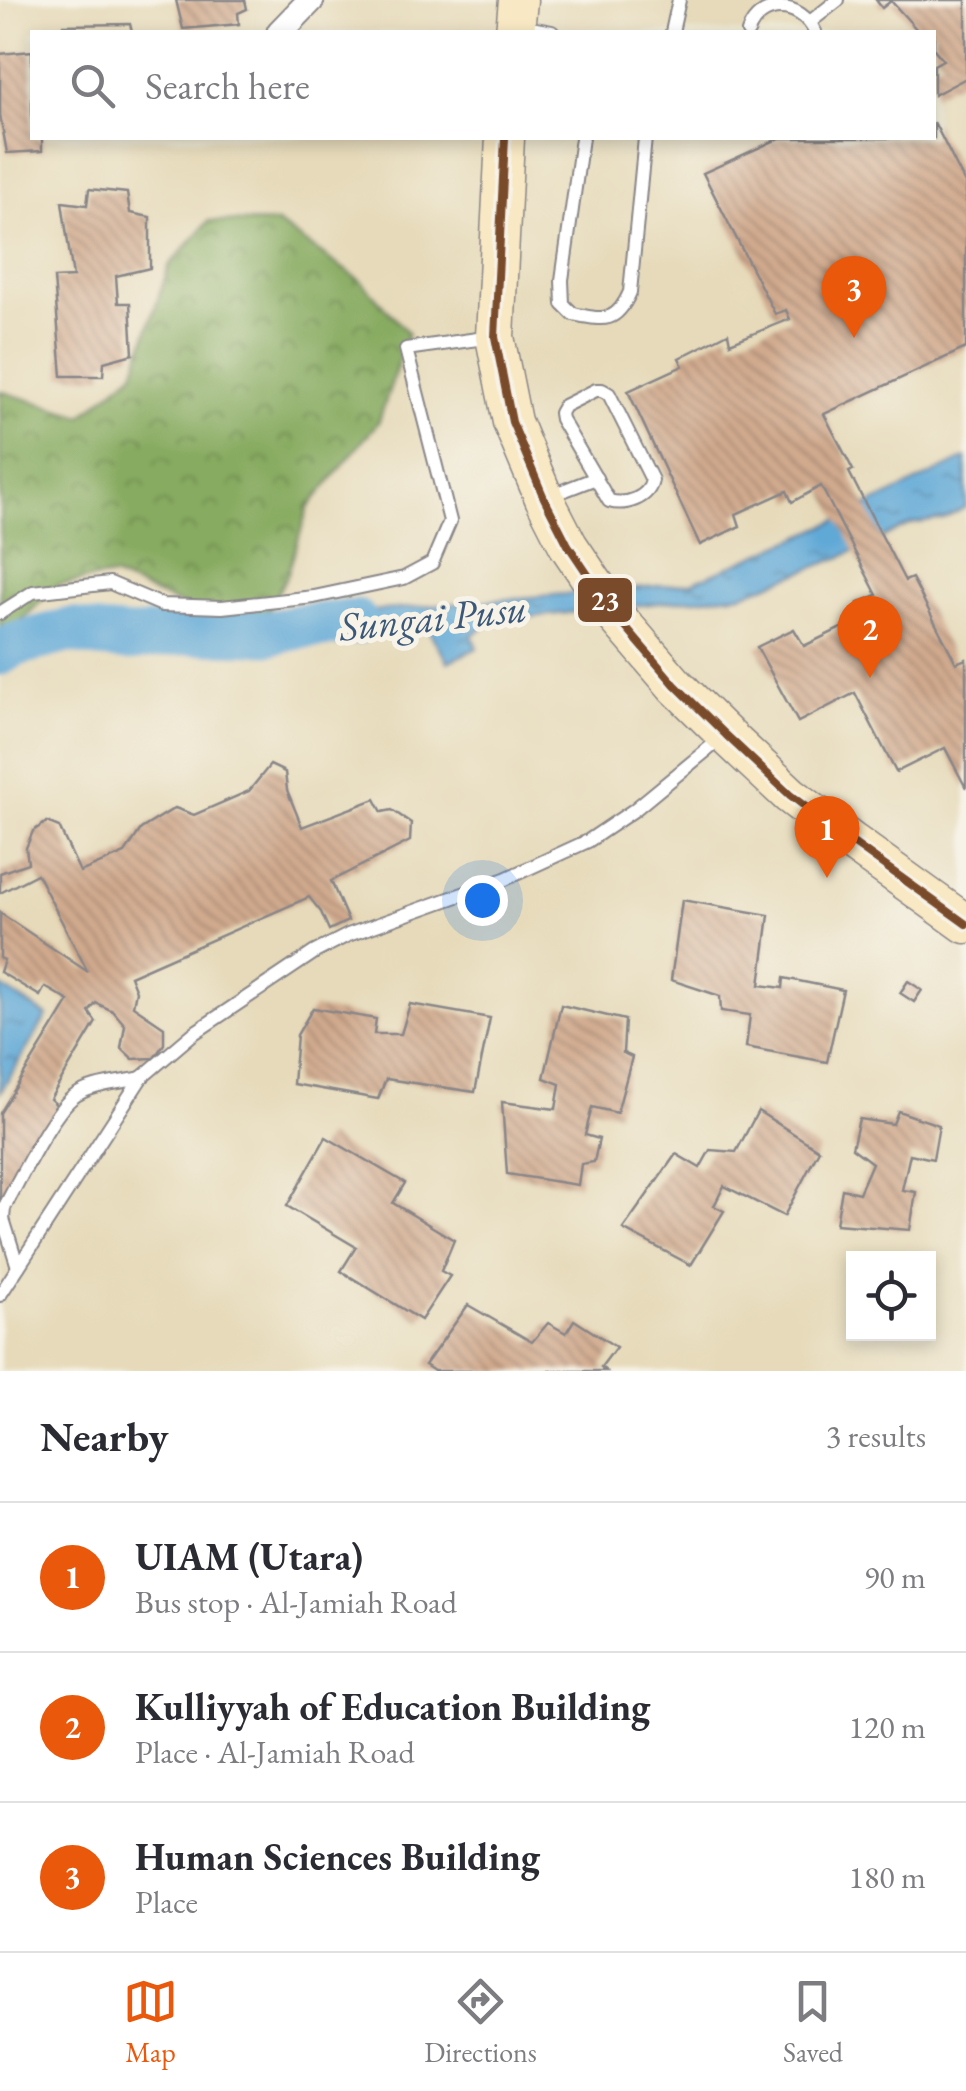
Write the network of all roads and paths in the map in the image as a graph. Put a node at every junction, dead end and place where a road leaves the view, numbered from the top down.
1 (311, 0) edge
2 (679, 0) edge
3 (838, 0) edge
4 (812, 27) edge
5 (282, 30) edge
6 (672, 30) edge
7 (749, 30) edge
8 (505, 140) edge
9 (582, 140) edge
10 (645, 140) edge
11 (495, 337) junction
12 (596, 478) junction
13 (544, 498) junction
14 (0, 613) edge
15 (726, 735) junction
16 (966, 924) edge
17 (141, 1078) junction
18 (18, 1267) junction
19 (0, 1295) edge

1 - 5 street
2 - 6 lane
3 - 4 lane
4 - 7 lane
8 - 11 street
9 - 10 lane
11 - 13 street
11 - 14 lane
12 - 12 lane
12 - 13 lane
13 - 15 street
15 - 16 street
15 - 17 lane
17 - 18 lane
17 - 18 lane
18 - 19 lane

